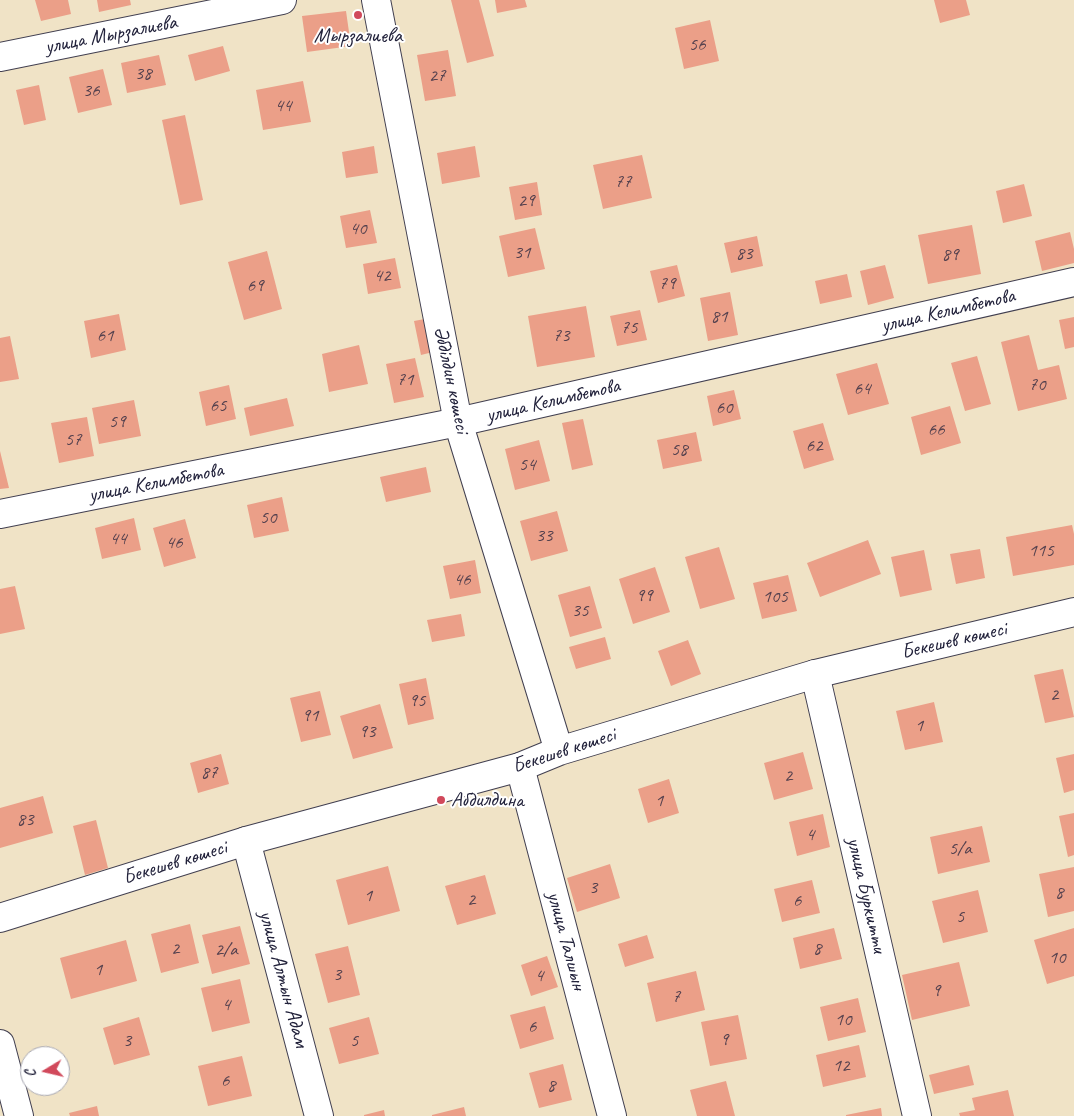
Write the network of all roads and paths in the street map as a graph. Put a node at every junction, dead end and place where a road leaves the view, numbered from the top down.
1 (282, 0) edge
2 (376, 0) edge
3 (0, 57) edge
4 (1074, 282) edge
5 (458, 422) junction
6 (0, 514) edge
7 (1074, 612) edge
8 (815, 674) junction
9 (559, 751) junction
10 (520, 767) junction
11 (246, 841) junction
12 (0, 918) edge
13 (0, 1044) edge
14 (19, 1116) edge
15 (319, 1116) edge
16 (612, 1116) edge
17 (917, 1116) edge

1 - 3 street, улица Мырзалиева
2 - 5 street, Әбділдин көшесі
4 - 5 street, улица Келимбетова
5 - 6 street, улица Келимбетова
5 - 9 street, Әбділдин көшесі
7 - 8 street, Бекешев көшесі
8 - 9 street, Бекешев көшесі
8 - 17 street, улица Буркитти
9 - 10 street, Бекешев көшесі
10 - 11 street, Бекешев көшесі
10 - 16 street, улица Талшын
11 - 12 street, Бекешев көшесі
11 - 15 street, улица Алтын Адам
13 - 14 street

